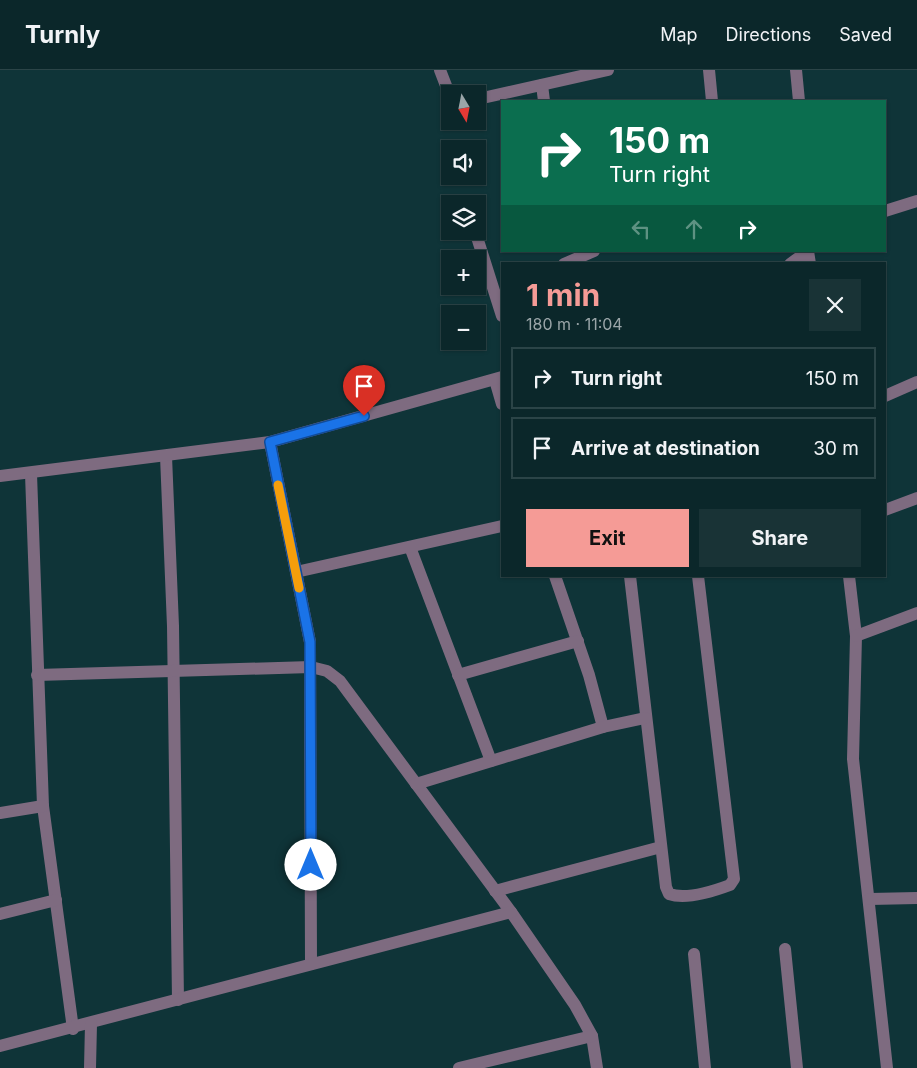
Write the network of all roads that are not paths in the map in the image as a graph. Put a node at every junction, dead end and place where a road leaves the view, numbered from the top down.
1 (440, 70) edge
2 (608, 70) edge
3 (709, 70) edge
4 (796, 70) edge
5 (446, 85) edge
6 (542, 85) junction
7 (486, 97) edge
8 (544, 100) edge
9 (712, 100) edge
10 (800, 100) edge
11 (917, 201) edge
12 (886, 211) edge
13 (478, 240) edge
14 (592, 252) edge
15 (807, 252) edge
16 (569, 262) edge
17 (793, 262) edge
18 (499, 291) edge
19 (501, 308) edge
20 (499, 379) edge
21 (917, 382) edge
22 (501, 396) edge
23 (886, 396) edge
24 (270, 442) junction
25 (166, 456) junction
26 (31, 474) junction
27 (0, 476) edge
28 (917, 498) edge
29 (886, 510) edge
30 (501, 526) edge
31 (410, 547) junction
32 (296, 572) junction
33 (555, 577) edge
34 (630, 577) edge
35 (698, 577) edge
36 (849, 577) edge
37 (917, 613) edge
38 (856, 636) junction
39 (578, 641) junction
40 (311, 667) junction
41 (174, 671) junction
42 (37, 675) junction
43 (458, 675) junction
44 (645, 718) junction
45 (603, 727) junction
46 (491, 761) junction
47 (416, 784) junction
48 (44, 806) junction
49 (0, 813) edge
50 (661, 847) junction
51 (495, 891) junction
52 (917, 898) edge
53 (870, 899) junction
54 (56, 900) junction
55 (511, 912) junction
56 (0, 914) edge
57 (785, 949) dead end
58 (694, 954) dead end
59 (311, 964) junction
60 (178, 1000) junction
61 (92, 1024) junction
62 (73, 1029) junction
63 (592, 1036) junction
64 (0, 1046) edge
65 (90, 1068) edge
66 (458, 1068) edge
67 (597, 1068) edge
68 (705, 1068) edge
69 (797, 1068) edge
70 (887, 1068) edge

1 - 5 street
2 - 6 street
3 - 9 street
4 - 10 street
6 - 7 street
6 - 8 street
11 - 12 street
13 - 18 street
14 - 16 street
15 - 17 street
18 - 19 street
20 - 22 street
20 - 24 street
21 - 23 street
24 - 25 street
24 - 32 street
25 - 26 street
25 - 41 street
26 - 27 street
26 - 42 street
28 - 29 street
30 - 31 street
31 - 32 street
31 - 43 street
32 - 40 street
33 - 39 street
34 - 44 street
35 - 50 street
36 - 38 street
37 - 38 street
38 - 53 street
39 - 43 street
39 - 45 street
40 - 41 street
40 - 47 street
40 - 59 street
41 - 42 street
41 - 60 street
42 - 48 street
43 - 46 street
44 - 45 street
44 - 50 street
45 - 46 street
46 - 47 street
47 - 51 street
48 - 49 street
48 - 54 street
50 - 51 street
51 - 55 street
52 - 53 street
53 - 70 street
54 - 56 street
54 - 62 street
55 - 59 street
55 - 63 street
57 - 69 street
58 - 68 street
59 - 60 street
60 - 61 street
61 - 62 street
61 - 65 street
62 - 64 street
63 - 66 street
63 - 67 street

